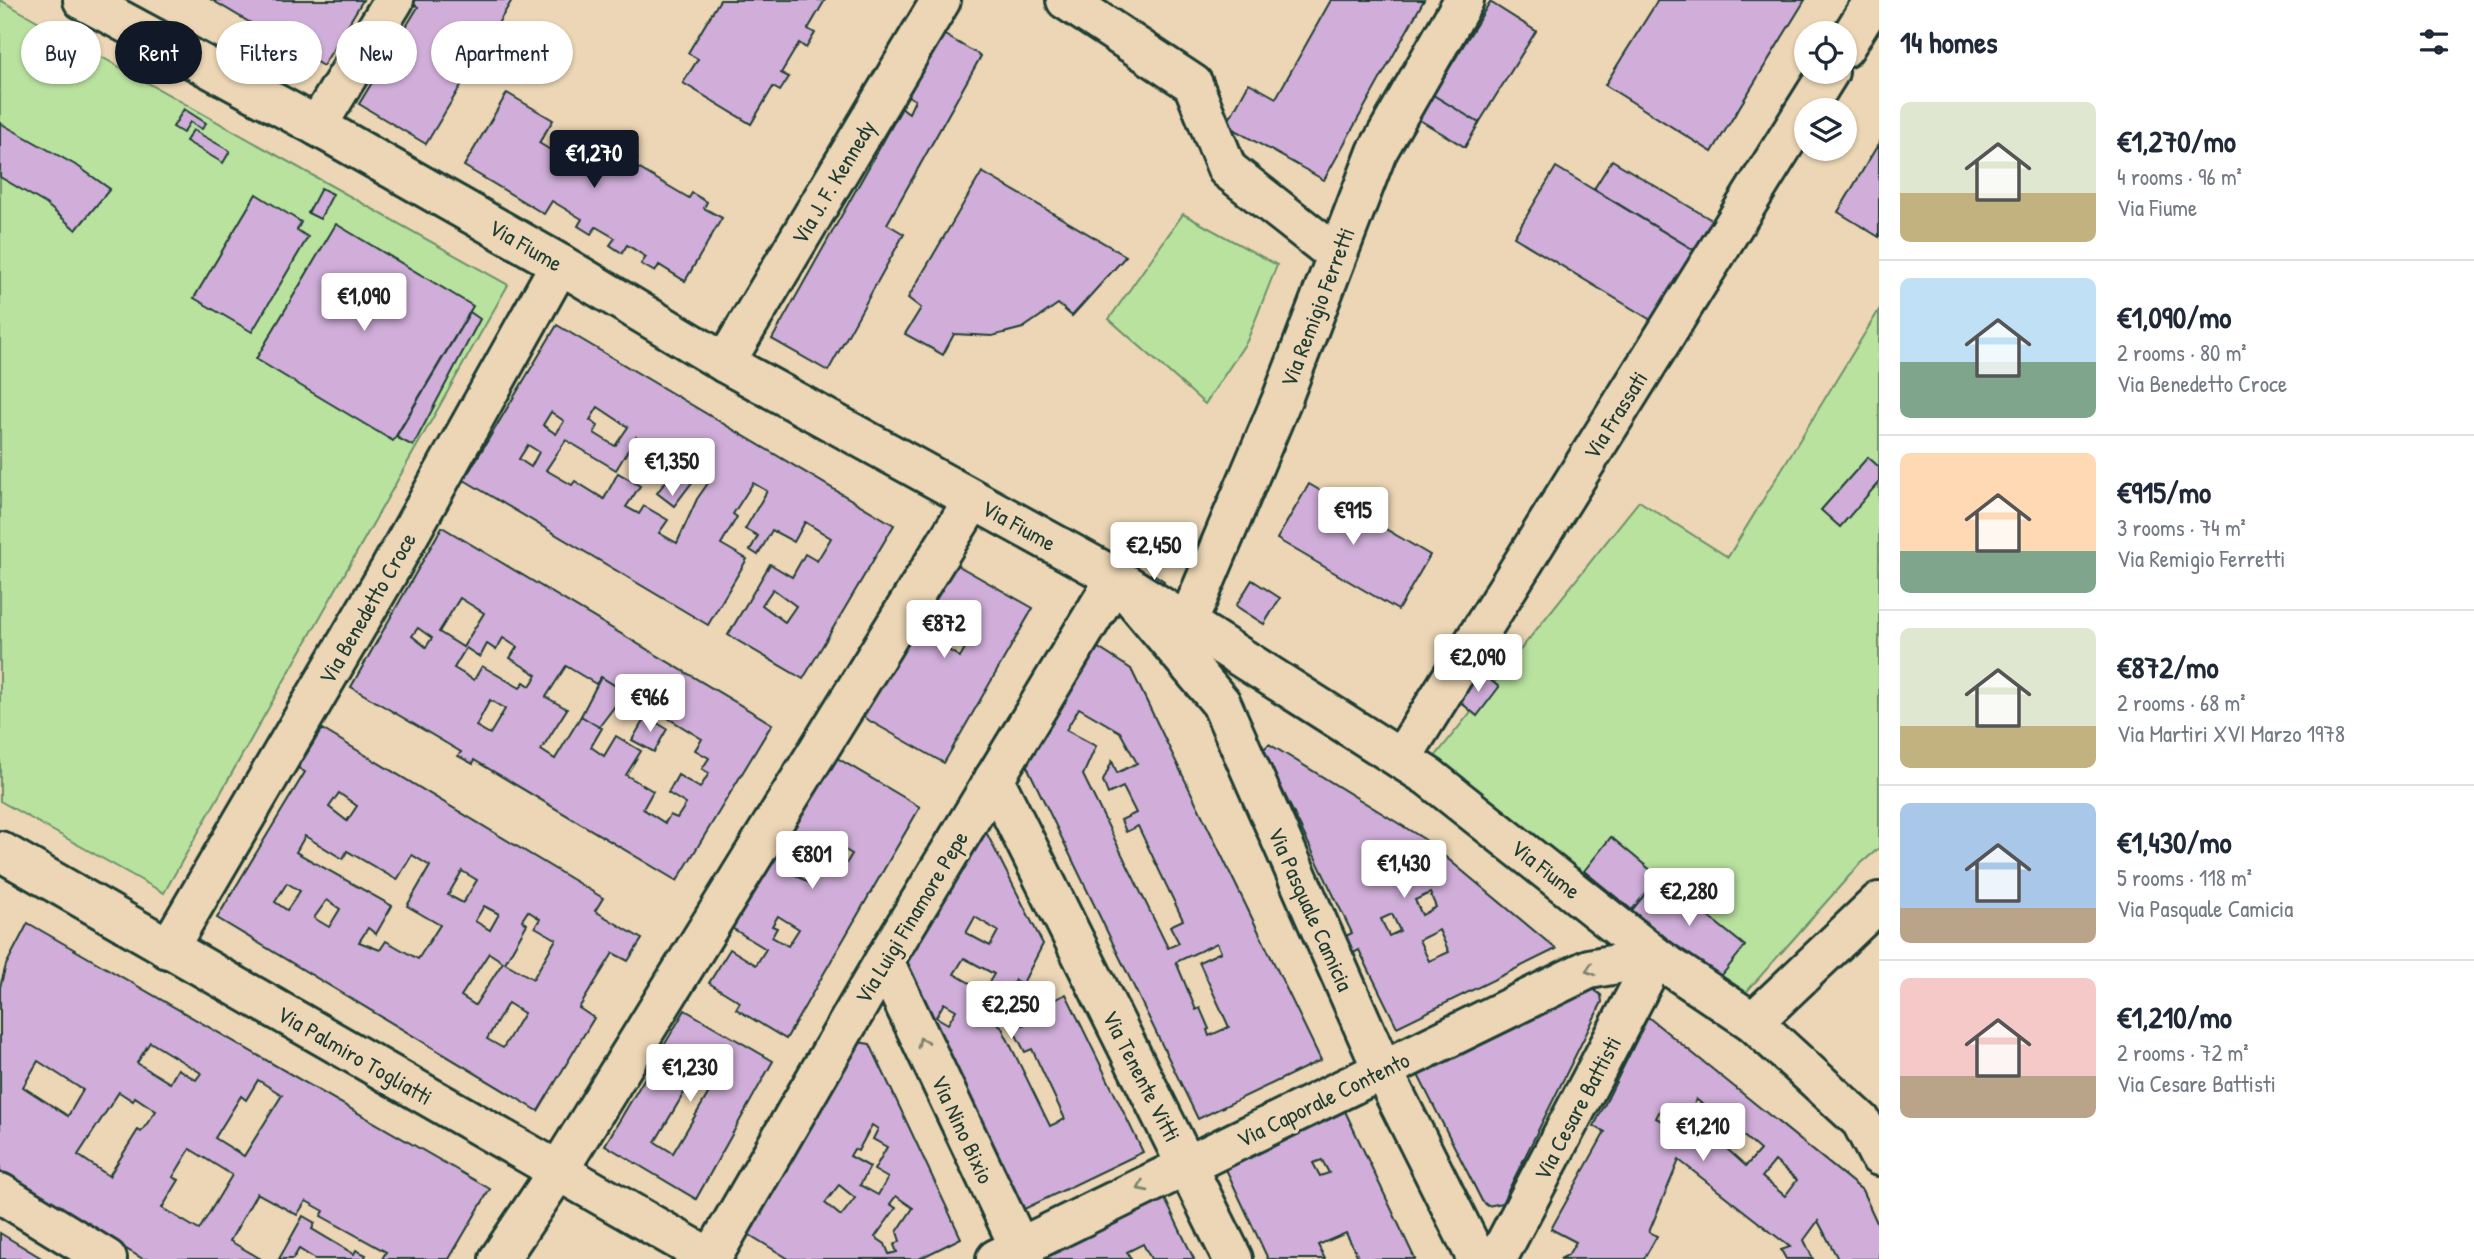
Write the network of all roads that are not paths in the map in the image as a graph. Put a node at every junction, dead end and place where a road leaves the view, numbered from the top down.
1 (83, 0) edge
2 (394, 0) edge
3 (941, 0) edge
4 (1066, 0) edge
5 (1464, 0) edge
6 (1874, 0) edge
7 (1857, 27) edge
8 (1822, 84) edge
9 (317, 126) junction
10 (1335, 254) junction
11 (560, 264) junction
12 (724, 363) junction
13 (973, 500) junction
14 (1116, 578) junction
15 (1187, 624) junction
16 (1401, 759) junction
17 (994, 779) junction
18 (0, 851) edge
19 (1879, 902) edge
20 (168, 948) junction
21 (1656, 957) junction
22 (884, 961) junction
23 (1753, 1022) junction
24 (1383, 1071) junction
25 (1879, 1156) edge
26 (1186, 1165) junction
27 (558, 1171) junction
28 (0, 1193) edge
29 (1013, 1255) edge
30 (107, 1259) edge
31 (499, 1259) edge
32 (711, 1259) edge
33 (1233, 1259) edge
34 (1477, 1259) edge
35 (1497, 1259) edge

1 - 9 street, Via Fiume
2 - 9 street
3 - 12 street, Via J. F. Kennedy
4 - 10 street
5 - 10 street, Via Remigio Ferretti
6 - 7 street
8 - 16 street, Via Frassati
9 - 11 street, Via Fiume
10 - 15 street, Via Remigio Ferretti
11 - 12 street, Via Fiume
11 - 20 street, Via Benedetto Croce
12 - 13 street, Via Fiume
13 - 14 street, Via Fiume
13 - 27 street
14 - 15 street, Via Fiume
14 - 17 street, Via Luigi Finamore Pepe
14 - 24 street, Via Pasquale Camicia
15 - 16 street, Via Fiume
16 - 21 street, Via Fiume
17 - 22 street, Via Luigi Finamore Pepe
17 - 26 street, Via Tenente Vitti
18 - 20 street, Via Palmiro Togliatti
19 - 23 street
20 - 27 street, Via Palmiro Togliatti
21 - 23 street, Via Fiume
21 -> 24 street, Via Caporale Contento
21 - 35 street, Via Cesare Battisti
29 -> 22 street, Via Nino Bixio
22 - 32 street, Via Luigi Finamore Pepe
23 - 25 street, Via Fiume
24 - 26 street, Via Caporale Contento
24 - 34 street, Via Pasquale Camicia
26 -> 29 street, Via Caporale Contento
26 - 33 street, Via Tenente Vitti
27 - 31 street
27 - 32 street, Via Palmiro Togliatti
28 - 30 street

